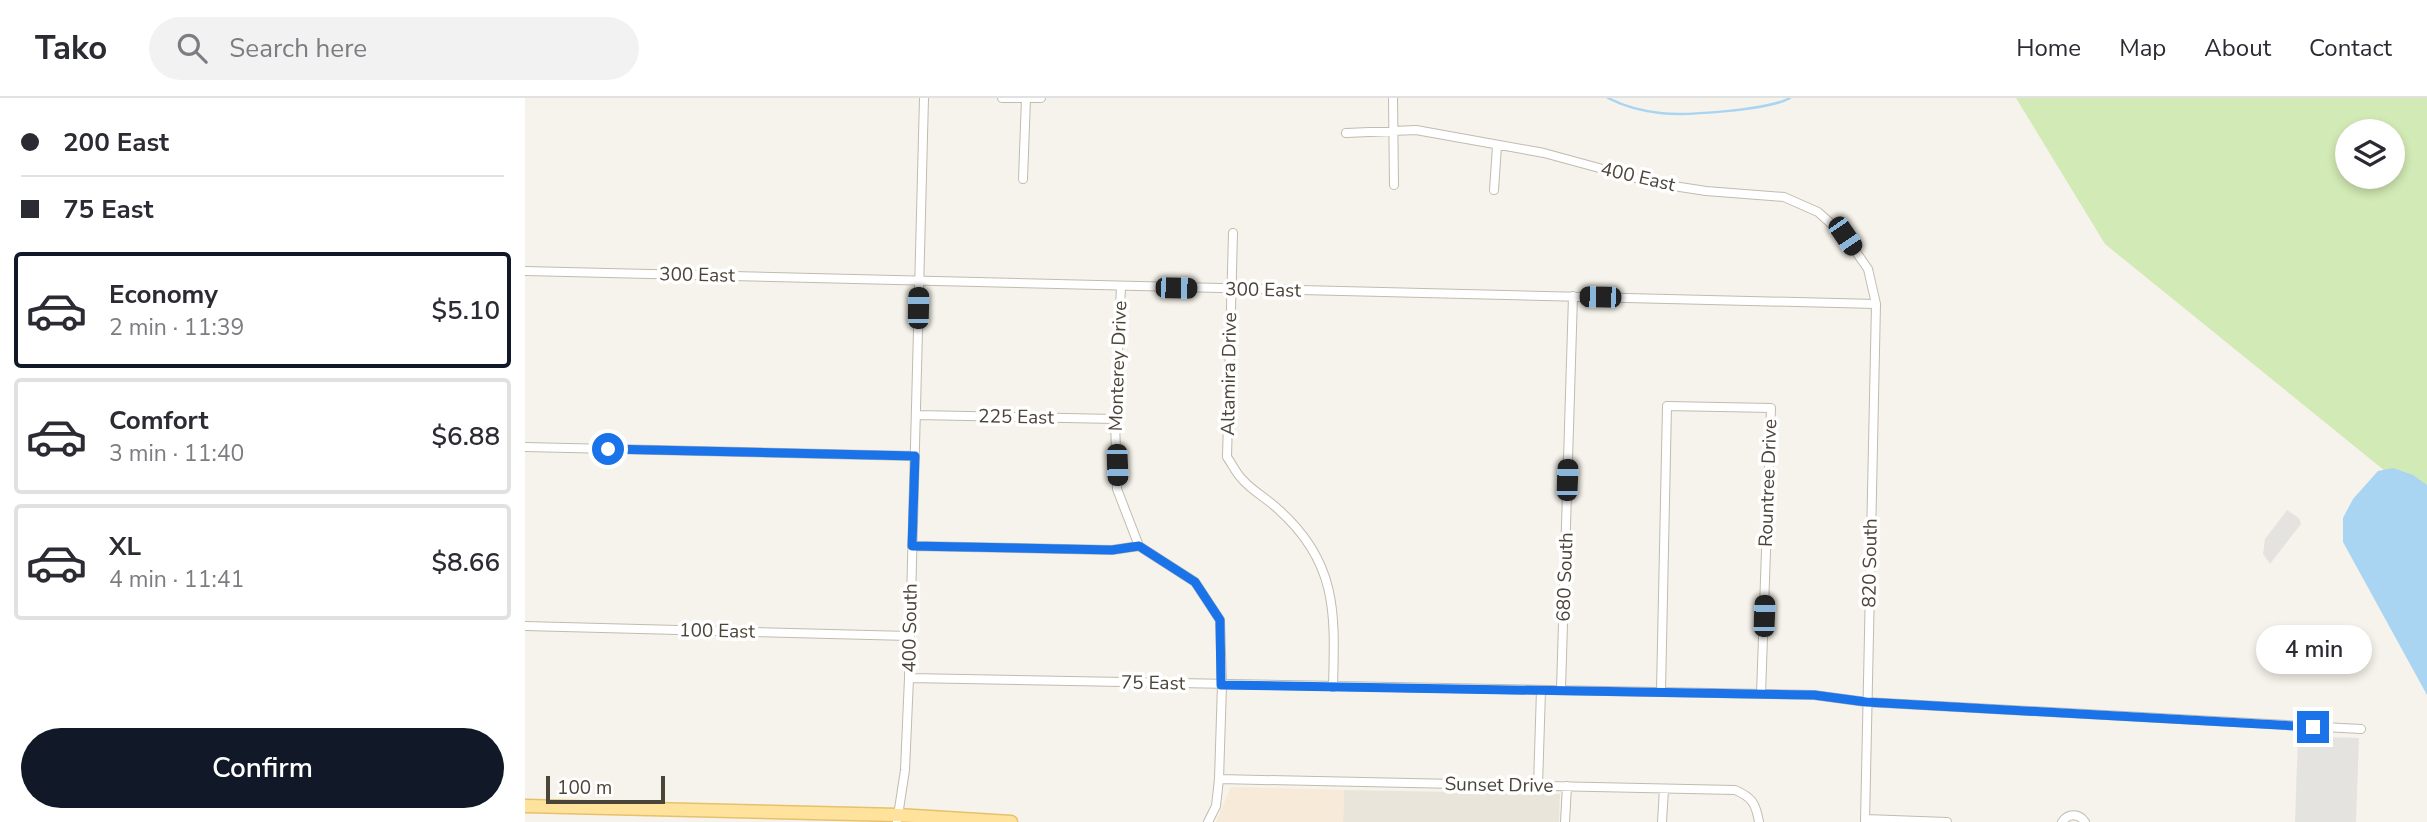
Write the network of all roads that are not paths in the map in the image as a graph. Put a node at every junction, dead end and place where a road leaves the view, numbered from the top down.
1 (924, 98) edge
2 (1002, 98) edge
3 (1026, 98) edge
4 (1041, 98) edge
5 (1393, 98) edge
6 (1392, 131) junction
7 (1346, 133) dead end
8 (1497, 146) junction
9 (1023, 179) dead end
10 (1394, 185) dead end
11 (1494, 190) dead end
12 (1233, 233) dead end
13 (525, 271) edge
14 (919, 281) junction
15 (1121, 286) junction
16 (1231, 289) junction
17 (1573, 296) junction
18 (1876, 304) junction
19 (916, 415) junction
20 (1115, 419) junction
21 (525, 447) edge
22 (915, 456) junction
23 (912, 546) junction
24 (1139, 546) junction
25 (525, 626) edge
26 (909, 636) junction
27 (909, 678) junction
28 (1221, 685) junction
29 (1333, 687) junction
30 (1561, 689) junction
31 (1541, 690) junction
32 (1661, 691) junction
33 (1761, 694) junction
34 (1866, 702) junction
35 (2361, 729) dead end
36 (1219, 779) junction
37 (1538, 786) junction
38 (1567, 786) junction
39 (1664, 789) junction
40 (525, 806) edge
41 (897, 818) edge
42 (1865, 820) edge
43 (1011, 822) edge
44 (1208, 822) edge
45 (1565, 822) edge
46 (1663, 822) edge
47 (1759, 822) edge
48 (1947, 822) edge
49 (2061, 822) edge
50 (2085, 822) edge

1 - 14 street, 400 South
2 - 3 street
3 - 4 street
3 - 9 street
5 - 6 street
6 - 7 street, 400 East
6 - 8 street, 400 East
6 - 10 street
8 - 11 street
8 - 18 street, 400 East
12 - 16 street, Altamira Drive
13 - 14 street, 300 East
14 - 15 street, 300 East
14 - 19 street, 400 South
15 - 16 street, 300 East
15 - 20 street, Monterey Drive
16 - 17 street, 300 East
16 - 29 street, Altamira Drive
17 - 18 street, 300 East
17 - 30 street, 680 South
18 - 34 street, 820 South
19 - 20 street, 225 East
19 - 22 street, 400 South
20 - 24 street, Monterey Drive
21 - 22 street
22 - 23 street, 400 South
23 - 24 street
23 - 26 street, 400 South
24 - 28 street
25 - 26 street, 100 East
26 - 27 street, 400 South
27 - 28 street, 75 East
27 - 41 street, 400 South
28 - 29 street, 75 East
28 - 36 street
29 - 31 street, 75 East
30 - 31 street, 75 East
30 - 32 street, 75 East
31 - 37 street
32 - 33 street, 75 East
32 - 33 street, Rountree Drive
33 - 34 street, 75 East
34 - 35 street, 75 East
34 - 42 street, 820 South
36 - 37 street, Sunset Drive
36 - 44 street
37 - 38 street, Sunset Drive
38 - 39 street, Sunset Drive
38 - 45 street
39 - 46 street
39 - 47 street, Sunset Drive
40 - 41 main road
41 - 43 main road
42 - 48 street
49 - 50 street

